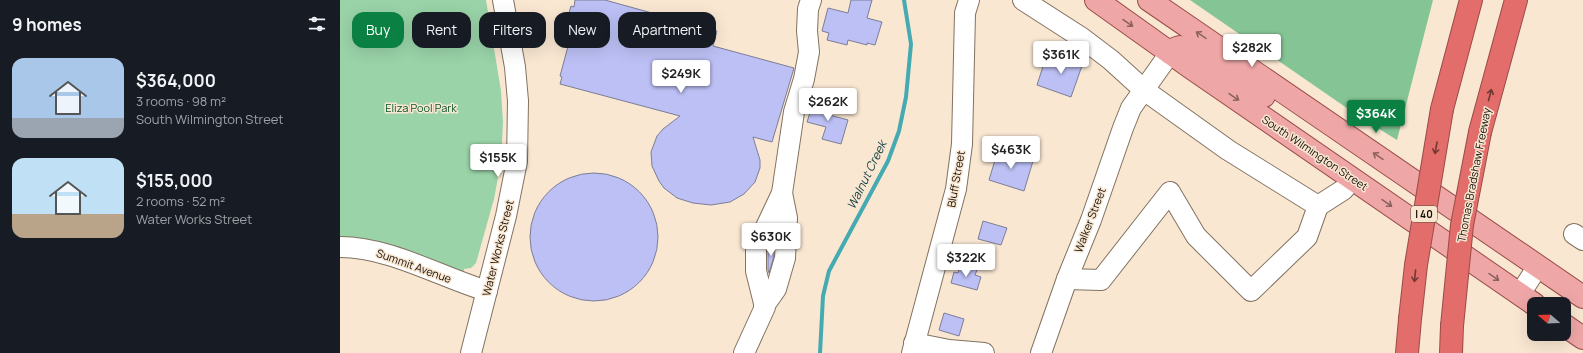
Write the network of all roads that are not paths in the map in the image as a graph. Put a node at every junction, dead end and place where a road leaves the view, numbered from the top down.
1 (503, 0) edge
2 (810, 0) edge
3 (969, 0) edge
4 (1023, 0) edge
5 (1096, 0) edge
6 (1149, 0) edge
7 (1461, 0) edge
8 (1471, 0) edge
9 (1516, 0) edge
10 (1524, 0) edge
11 (1507, 30) junction
12 (1461, 36) junction
13 (1170, 53) junction
14 (1144, 90) junction
15 (1341, 131) junction
16 (1353, 179) junction
17 (782, 192) junction
18 (1318, 206) junction
19 (340, 248) edge
20 (1538, 266) junction
21 (1067, 279) junction
22 (487, 291) junction
23 (1528, 297) edge
24 (1583, 297) edge
25 (1527, 299) edge
26 (764, 306) junction
27 (1571, 330) edge
28 (1583, 338) edge
29 (913, 348) edge
30 (471, 353) edge
31 (744, 353) edge
32 (984, 353) edge
33 (1041, 353) edge
34 (1407, 353) edge
35 (1451, 353) edge

1 - 22 street, Water Works Street
2 - 17 street
3 - 29 street, Bluff Street
4 - 14 street
5 -> 13 main road, South Wilmington Street
15 -> 6 main road
7 - 12 highway
8 - 12 highway, I 40
9 - 11 highway, Thomas Bradshaw Freeway
10 - 11 highway
35 -> 11 highway, Thomas Bradshaw Freeway, bridge
12 -> 34 highway, I 40, bridge
13 - 14 street, Walker Street
13 - 15 main road
13 -> 16 main road, South Wilmington Street
14 - 18 street
14 - 21 street, Walker Street
20 -> 15 main road
16 - 18 street
16 -> 25 main road, South Wilmington Street
17 - 26 street
17 - 26 street
18 - 21 street
19 - 22 street, Summit Avenue
20 - 23 street
20 - 24 main road
21 - 33 street, Walker Street
22 - 30 street, Water Works Street
26 - 31 street
27 - 28 main road
29 - 32 street

